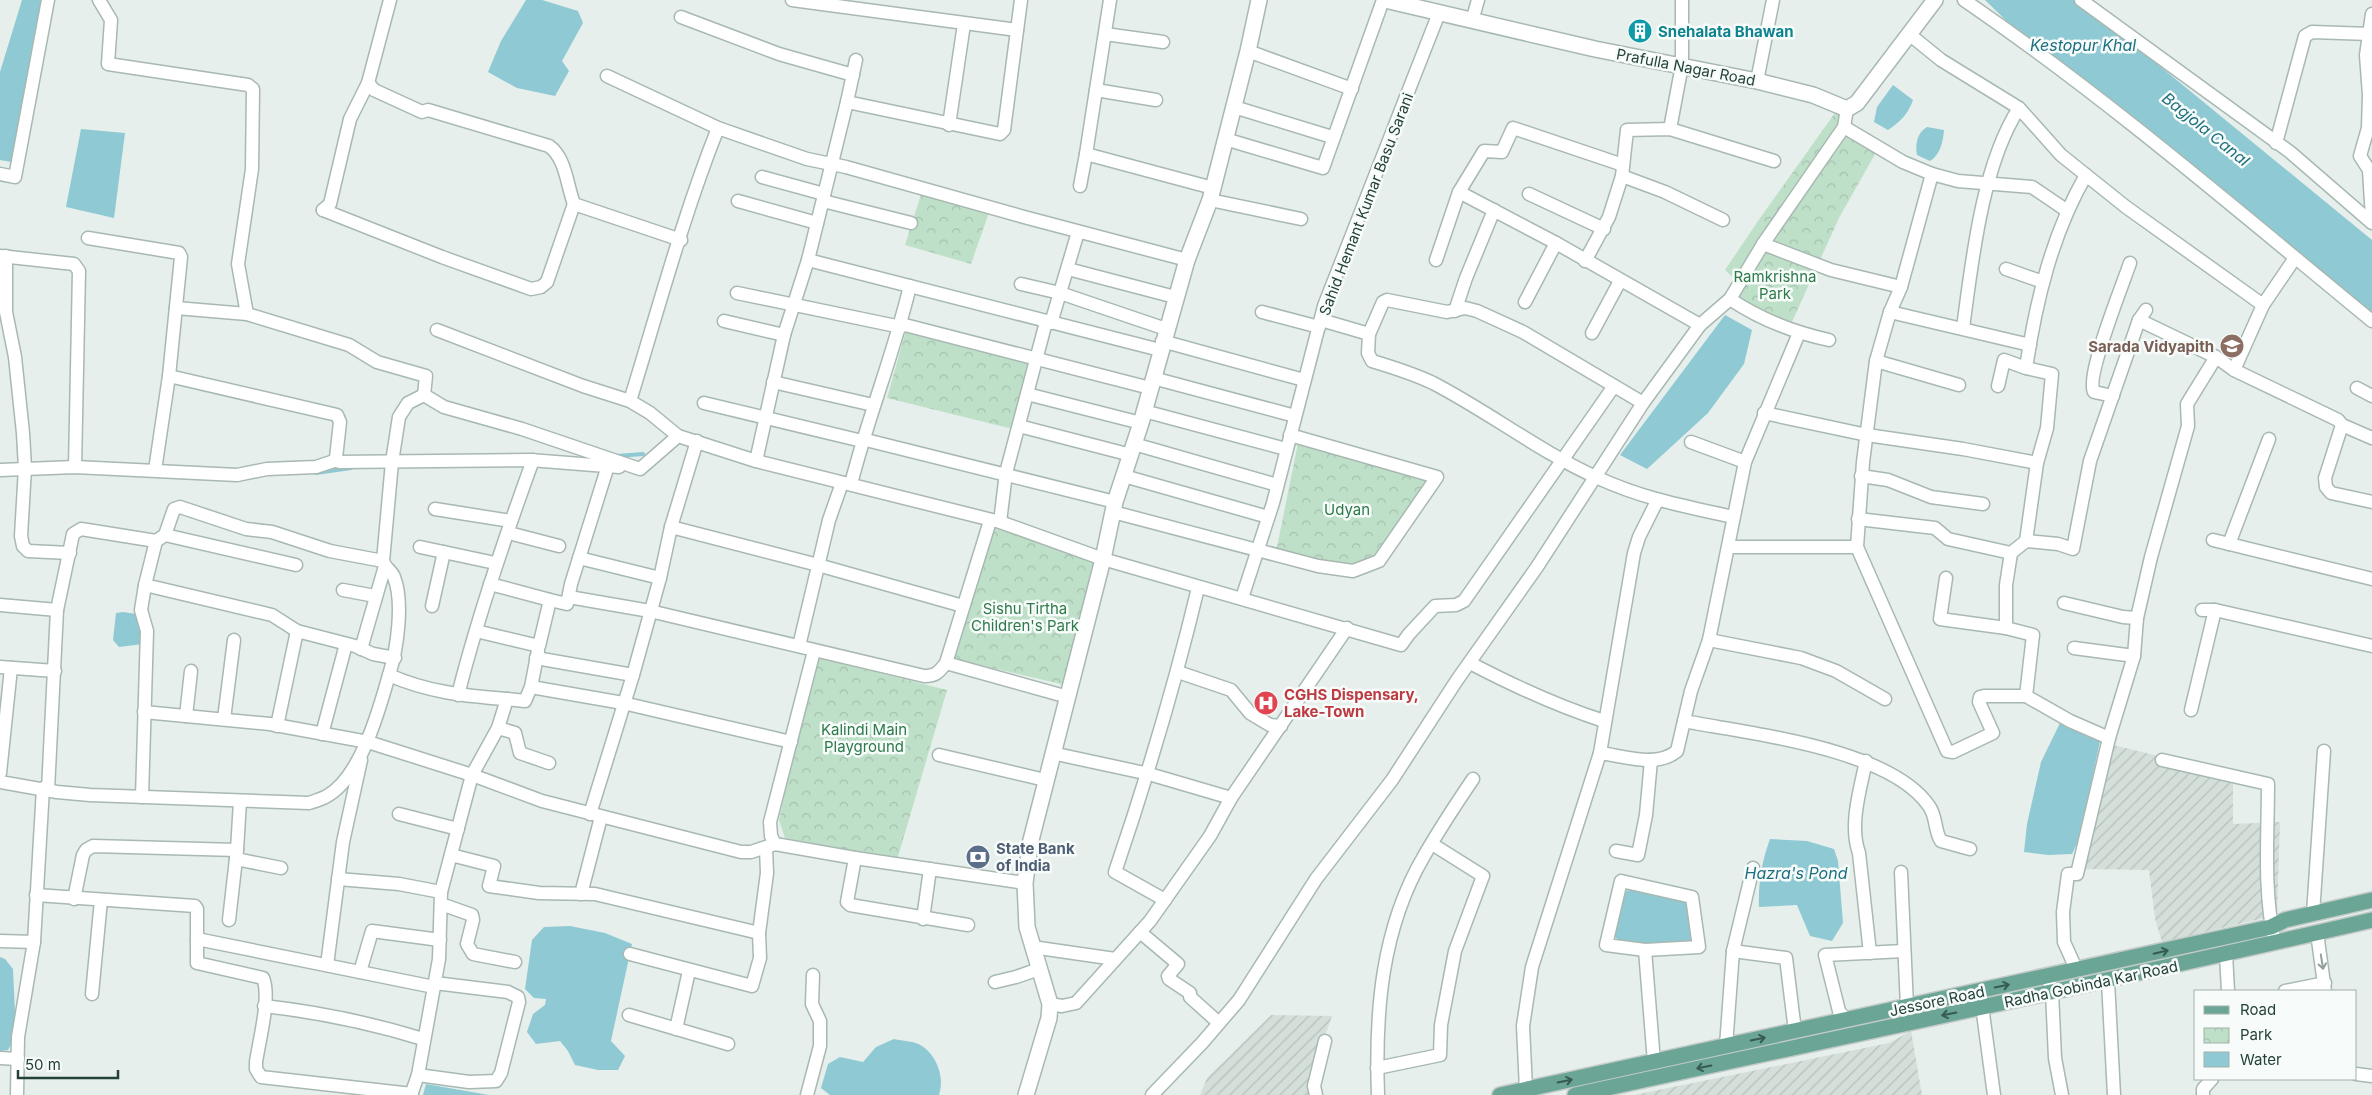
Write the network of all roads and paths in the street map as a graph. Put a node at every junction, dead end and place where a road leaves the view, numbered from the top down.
1 (48, 0) edge
2 (99, 0) edge
3 (390, 0) edge
4 (792, 0) edge
5 (1021, 0) edge
6 (1110, 0) edge
7 (1259, 0) edge
8 (1384, 0) edge
9 (1478, 0) edge
10 (1682, 0) edge
11 (1774, 0) edge
12 (1935, 0) edge
13 (1964, 0) edge
14 (2081, 0) edge
15 (1439, 13) junction
16 (2372, 14) edge
17 (681, 16) dead end
18 (1472, 20) junction
19 (964, 24) junction
20 (1017, 30) junction
21 (1105, 34) junction
22 (1909, 34) junction
23 (2370, 34) junction
24 (1162, 42) dead end
25 (1248, 51) junction
26 (856, 60) dead end
27 (1682, 65) junction
28 (607, 76) dead end
29 (853, 76) junction
30 (1757, 81) junction
31 (368, 84) junction
32 (1352, 89) junction
33 (1096, 90) junction
34 (1156, 100) dead end
35 (847, 102) junction
36 (1234, 107) junction
37 (2019, 108) junction
38 (1847, 109) junction
39 (949, 125) junction
40 (1844, 127) junction
41 (718, 128) junction
42 (1670, 129) junction
43 (2370, 129) edge
44 (1332, 137) junction
45 (1225, 140) junction
46 (2276, 143) junction
47 (1086, 154) junction
48 (1774, 160) dead end
49 (832, 164) junction
50 (1622, 171) junction
51 (0, 174) edge
52 (1932, 174) junction
53 (2086, 175) junction
54 (762, 177) dead end
55 (1987, 184) junction
56 (1080, 186) dead end
57 (1459, 192) junction
58 (1212, 194) junction
59 (1529, 194) dead end
60 (824, 198) junction
61 (738, 201) dead end
62 (574, 204) junction
63 (1494, 210) junction
64 (2066, 210) junction
65 (2372, 218) edge
66 (1301, 219) dead end
67 (1723, 220) dead end
68 (817, 223) junction
69 (911, 223) dead end
70 (2372, 223) edge
71 (1604, 229) junction
72 (1078, 232) junction
73 (88, 238) dead end
74 (681, 240) junction
75 (1556, 243) junction
76 (1763, 244) junction
77 (3, 256) edge
78 (2295, 258) junction
79 (808, 260) junction
80 (1187, 260) junction
81 (1436, 260) dead end
82 (1585, 261) junction
83 (2130, 263) dead end
84 (1068, 269) junction
85 (2006, 269) dead end
86 (1620, 281) junction
87 (2043, 282) junction
88 (1021, 284) dead end
89 (910, 286) junction
90 (1900, 287) junction
91 (737, 292) dead end
92 (1060, 293) junction
93 (1176, 297) junction
94 (1730, 299) junction
95 (1525, 302) dead end
96 (793, 304) junction
97 (2263, 305) junction
98 (176, 308) junction
99 (1455, 311) junction
100 (1262, 312) dead end
101 (1890, 312) junction
102 (247, 314) junction
103 (724, 321) dead end
104 (2372, 321) edge
105 (1048, 322) junction
106 (1320, 323) junction
107 (901, 325) junction
108 (1700, 325) junction
109 (1963, 328) junction
110 (437, 330) dead end
111 (1592, 333) dead end
112 (1799, 333) junction
113 (1369, 334) junction
114 (784, 335) junction
115 (1163, 340) junction
116 (1829, 340) dead end
117 (2030, 345) junction
118 (2216, 357) junction
119 (1037, 358) junction
120 (1876, 360) junction
121 (2026, 368) junction
122 (2234, 370) junction
123 (169, 376) junction
124 (1304, 380) junction
125 (773, 382) junction
126 (1152, 383) junction
127 (1959, 385) dead end
128 (1614, 386) junction
129 (1998, 386) dead end
130 (2358, 388) dead end
131 (1027, 394) junction
132 (424, 395) junction
133 (2113, 396) junction
134 (2372, 396) edge
135 (630, 401) junction
136 (704, 403) dead end
137 (1643, 403) junction
138 (873, 405) junction
139 (1764, 413) junction
140 (1294, 416) junction
141 (1143, 417) junction
142 (765, 418) junction
143 (2342, 425) junction
144 (1019, 426) junction
145 (1290, 435) junction
146 (1867, 435) junction
147 (678, 436) junction
148 (2372, 438) edge
149 (2269, 439) dead end
150 (862, 440) junction
151 (697, 441) junction
152 (1691, 442) dead end
153 (1286, 449) junction
154 (1132, 450) junction
155 (337, 460) junction
156 (533, 460) junction
157 (1563, 460) junction
158 (756, 461) junction
159 (392, 462) junction
160 (1745, 462) junction
161 (2037, 463) junction
162 (76, 467) junction
163 (25, 468) junction
164 (640, 469) junction
165 (0, 470) edge
166 (155, 470) junction
167 (606, 472) dead end
168 (1006, 473) junction
169 (1124, 476) junction
170 (1861, 476) junction
171 (1597, 477) junction
172 (846, 484) junction
173 (1278, 485) junction
174 (1657, 501) junction
175 (2372, 502) edge
176 (1983, 504) dead end
177 (1114, 507) junction
178 (435, 509) dead end
179 (1268, 517) junction
180 (1733, 517) junction
181 (1858, 519) junction
182 (995, 521) junction
183 (510, 527) junction
184 (671, 527) junction
185 (161, 538) junction
186 (2213, 540) dead end
187 (2026, 541) junction
188 (2229, 544) junction
189 (559, 546) dead end
190 (420, 547) dead end
191 (1729, 547) junction
192 (1857, 548) junction
193 (1258, 551) junction
194 (444, 552) junction
195 (2011, 553) junction
196 (70, 554) junction
197 (579, 558) junction
198 (1104, 558) junction
199 (384, 563) junction
200 (495, 563) junction
201 (296, 565) dead end
202 (818, 565) junction
203 (660, 578) junction
204 (1946, 578) dead end
205 (2372, 579) edge
206 (490, 584) junction
207 (145, 585) junction
208 (1198, 588) junction
209 (343, 590) dead end
210 (375, 596) junction
211 (569, 597) junction
212 (1242, 598) junction
213 (550, 600) junction
214 (2064, 603) dead end
215 (0, 605) edge
216 (432, 606) dead end
217 (963, 606) junction
218 (57, 610) junction
219 (650, 612) junction
220 (2137, 618) junction
221 (1347, 628) junction
222 (2006, 628) junction
223 (296, 631) junction
224 (476, 631) junction
225 (234, 640) dead end
226 (1709, 640) junction
227 (346, 644) junction
228 (799, 646) junction
229 (2372, 646) edge
230 (2074, 648) dead end
231 (361, 649) junction
232 (814, 651) junction
233 (538, 652) junction
234 (2134, 656) junction
235 (395, 658) junction
236 (946, 663) junction
237 (1470, 663) junction
238 (6, 668) edge
239 (55, 671) junction
240 (191, 671) dead end
241 (1178, 672) junction
242 (389, 675) junction
243 (633, 675) junction
244 (531, 687) junction
245 (458, 695) junction
246 (1068, 696) junction
247 (2026, 696) junction
248 (507, 699) junction
249 (1885, 699) dead end
250 (623, 703) junction
251 (2191, 710) dead end
252 (144, 712) junction
253 (186, 716) junction
254 (224, 719) junction
255 (1604, 721) junction
256 (1684, 721) junction
257 (277, 726) junction
258 (1281, 726) junction
259 (498, 728) junction
260 (322, 734) junction
261 (2109, 738) junction
262 (791, 742) junction
263 (365, 746) junction
264 (2324, 751) dead end
265 (1052, 753) junction
266 (1600, 753) junction
267 (939, 755) dead end
268 (1651, 760) junction
269 (2162, 760) dead end
270 (1866, 761) junction
271 (550, 762) dead end
272 (0, 773) edge
273 (1148, 774) junction
274 (472, 775) junction
275 (1473, 779) dead end
276 (1045, 780) junction
277 (0, 782) edge
278 (46, 789) junction
279 (142, 797) junction
280 (1231, 798) junction
281 (240, 801) junction
282 (398, 814) dead end
283 (596, 815) junction
284 (458, 829) junction
285 (1432, 844) junction
286 (771, 846) junction
287 (1970, 849) dead end
288 (1616, 851) dead end
289 (236, 855) junction
290 (451, 855) junction
291 (855, 858) junction
292 (280, 868) dead end
293 (1753, 868) dead end
294 (930, 869) junction
295 (1901, 872) dead end
296 (338, 879) junction
297 (1025, 883) junction
298 (580, 894) junction
299 (36, 895) junction
300 (441, 898) junction
301 (74, 899) junction
302 (101, 900) junction
303 (1165, 900) junction
304 (2372, 900) edge
305 (2313, 914) junction
306 (923, 919) junction
307 (229, 920) dead end
308 (2372, 920) edge
309 (968, 925) dead end
310 (2271, 927) junction
311 (1140, 932) junction
312 (759, 933) junction
313 (2317, 933) junction
314 (197, 939) junction
315 (0, 940) edge
316 (440, 940) junction
317 (34, 942) junction
318 (2275, 943) junction
319 (1032, 947) junction
320 (1645, 950) junction
321 (1733, 951) junction
322 (1904, 951) junction
323 (1870, 953) junction
324 (630, 954) dead end
325 (2226, 954) junction
326 (1115, 960) junction
327 (515, 962) dead end
328 (327, 964) junction
329 (1038, 968) junction
330 (2077, 970) junction
331 (689, 971) junction
332 (360, 972) junction
333 (813, 974) dead end
334 (2048, 977) junction
335 (2108, 981) junction
336 (995, 982) dead end
337 (434, 985) junction
338 (2325, 987) edge
339 (2228, 990) edge
340 (2295, 990) edge
341 (1980, 991) junction
342 (2052, 992) junction
343 (92, 994) dead end
344 (1050, 1004) junction
345 (264, 1006) junction
346 (1906, 1007) junction
347 (1983, 1007) junction
348 (629, 1016) dead end
349 (1846, 1020) junction
350 (1219, 1023) junction
351 (676, 1029) junction
352 (1796, 1031) junction
353 (423, 1039) junction
354 (1324, 1041) dead end
355 (728, 1044) dead end
356 (1726, 1046) junction
357 (0, 1058) edge
358 (18, 1059) junction
359 (1654, 1062) junction
360 (1377, 1068) junction
361 (2357, 1074) edge
362 (418, 1075) junction
363 (2372, 1076) edge
364 (2211, 1080) edge
365 (1526, 1089) junction
366 (412, 1094) edge
367 (17, 1095) edge
368 (808, 1095) edge
369 (1026, 1095) edge
370 (1152, 1095) edge
371 (1316, 1095) edge
372 (1378, 1095) edge
373 (1500, 1095) edge
374 (1575, 1095) edge
375 (1994, 1095) edge
376 (2062, 1095) edge
377 (2114, 1095) edge
378 (2203, 1095) edge

1 - 51 street
2 - 102 street
3 - 31 street
4 - 19 street
5 - 20 street
6 - 21 street
7 - 25 street
8 - 15 street, Prafulla Nagar Road
8 - 32 street
9 - 18 street
10 - 27 street
11 - 30 street
12 - 22 street
13 - 78 street
14 - 46 street
15 - 18 street, Prafulla Nagar Road
15 - 106 street, Sahid Hemant Kumar Basu Sarani
16 - 23 street
17 - 29 street
18 - 27 street, Prafulla Nagar Road
19 - 20 street
19 - 39 street
20 - 39 street
21 - 24 street
21 - 33 street
22 - 37 street
22 - 38 street
23 - 43 street
23 - 46 street
25 - 32 street
25 - 36 street
26 - 29 street
27 - 30 street, Prafulla Nagar Road
27 - 42 street
28 - 41 street
29 - 35 street
30 - 38 street, Prafulla Nagar Road
31 - 62 street
31 - 62 street
32 - 44 street
33 - 34 street
33 - 47 street
35 - 39 street
35 - 49 street
36 - 44 street
36 - 45 street
37 - 53 street
37 - 55 street
38 - 40 street
40 - 52 street
40 - 76 street
41 - 49 street
41 - 74 street
42 - 48 street
42 - 50 street
43 - 65 street
44 - 45 street
45 - 58 street
46 - 70 street
47 - 56 street
47 - 58 street
49 - 60 street
49 - 72 street
50 - 57 street
50 - 67 street
50 - 71 street
52 - 55 street
52 - 90 street
53 - 64 street
53 - 97 street
54 - 60 street
55 - 64 street
55 - 109 street
57 - 63 street
57 - 81 street
58 - 66 street
58 - 80 street
59 - 71 street
60 - 68 street
60 - 69 street
61 - 68 street
62 - 74 street
63 - 75 street
63 - 99 street
64 - 87 street
68 - 79 street
71 - 82 street
72 - 80 street
72 - 84 street
73 - 98 street
74 - 135 street
75 - 82 street
75 - 95 street
76 - 90 street
76 - 94 street
77 - 162 street
77 - 163 street
78 - 97 street
78 - 104 street
79 - 89 street
79 - 96 street
80 - 93 street
82 - 86 street
83 - 133 street
84 - 92 street
84 - 93 street
85 - 87 street
86 - 108 street
86 - 111 street
87 - 117 street
88 - 92 street
89 - 105 street
89 - 107 street
90 - 101 street
91 - 96 street
92 - 105 street
92 - 115 street
93 - 115 street
94 - 108 street
94 - 112 street
96 - 107 street
96 - 114 street
97 - 122 street
98 - 102 street
98 - 123 street
99 - 113 street
99 - 128 street
100 - 106 street
101 - 109 street
101 - 120 street
102 - 132 street
103 - 114 street
105 - 115 street
105 - 119 street
106 - 113 street
106 - 124 street, Sahid Hemant Kumar Basu Sarani
107 - 119 street
107 - 138 street
108 - 137 street
109 - 117 street
110 - 135 street
112 - 116 street
112 - 139 street
113 - 157 street
114 - 125 street
115 - 124 street
115 - 126 street
117 - 121 street
118 - 122 street
118 - 133 street
118 - 220 street
119 - 126 street
119 - 131 street
120 - 127 street
120 - 146 street
121 - 129 street
121 - 161 street
122 - 143 street
123 - 155 street
123 - 166 street
124 - 140 street, Sahid Hemant Kumar Basu Sarani
125 - 138 street
125 - 142 street
126 - 140 street
126 - 141 street
128 - 137 street
128 - 157 street
130 - 134 street
131 - 141 street
131 - 144 street
132 - 159 street
132 - 164 street
133 - 187 street
135 - 147 street
136 - 142 street
137 - 171 street
138 - 150 street
139 - 146 street
139 - 160 street
140 - 145 street, Sahid Hemant Kumar Basu Sarani
141 - 153 street
141 - 154 street
142 - 150 street
142 - 158 street
143 - 148 street
143 - 175 street
144 - 154 street
144 - 168 street
145 - 153 street, Sahid Hemant Kumar Basu Sarani
145 - 193 street
146 - 161 street
146 - 170 street
147 - 151 street
147 - 164 street
149 - 188 street
150 - 168 street
150 - 172 street
151 - 158 street
151 - 184 street
152 - 160 street
153 - 173 street, Sahid Hemant Kumar Basu Sarani
154 - 169 street
154 - 173 street
155 - 159 street
155 - 166 street
156 - 159 street
156 - 164 street
156 - 183 street
157 - 171 street
157 - 221 street
158 - 172 street
159 - 199 street
160 - 180 street
161 - 187 street
162 - 163 street
162 - 166 street
163 - 165 street
163 - 196 street
167 - 197 street
168 - 177 street
168 - 182 street
169 - 177 street
169 - 179 street
170 - 176 street
170 - 181 street
171 - 174 street
171 - 237 street
172 - 182 street
172 - 202 street
173 - 179 street, Sahid Hemant Kumar Basu Sarani
174 - 180 street
174 - 255 street
177 - 193 street
177 - 198 street
178 - 183 street
179 - 193 street, Sahid Hemant Kumar Basu Sarani
180 - 191 street
181 - 192 street
181 - 195 street
182 - 198 street
182 - 217 street
183 - 189 street
183 - 200 street
184 - 202 street
184 - 203 street
185 - 196 street
185 - 199 street
185 - 201 street
185 - 207 street
186 - 188 street
187 - 195 street
188 - 205 street
190 - 194 street
191 - 192 street
191 - 226 street
192 - 247 street
193 - 212 street, Sahid Hemant Kumar Basu Sarani
194 - 200 street
194 - 216 street
195 - 222 street
196 - 218 street
197 - 203 street
197 - 211 street
198 - 208 street
198 - 246 street
199 - 210 street
199 - 235 street
200 - 206 street
202 - 217 street
202 - 228 street
203 - 219 street
204 - 222 street
206 - 213 street
206 - 224 street
207 - 223 street
207 - 252 street
208 - 212 street
208 - 241 street
209 - 210 street
210 - 231 street
211 - 213 street
211 - 219 street
212 - 221 street
213 - 233 street
214 - 220 street
215 - 218 street
217 - 236 street
218 - 239 street
219 - 228 street
219 - 243 street
220 - 234 street
221 - 258 street
222 - 247 street
223 - 227 street
223 - 257 street
224 - 233 street
224 - 245 street
225 - 254 street
226 - 249 street
226 - 256 street
227 - 231 street
227 - 260 street
228 - 232 street
229 - 251 street
230 - 234 street
231 - 235 street
232 - 236 street
232 - 262 street
233 - 243 street
233 - 244 street
234 - 261 street
235 - 242 street
236 - 246 street
237 - 255 street
237 - 350 street
238 - 239 street
238 - 272 street
239 - 278 street
240 - 253 street
241 - 258 street
241 - 273 street
242 - 245 street
242 - 263 street
243 - 250 street
244 - 248 street
244 - 250 street
245 - 248 street
246 - 265 street
247 - 261 street
248 - 259 street
250 - 262 street
250 - 283 street
252 - 253 street
252 - 279 street
253 - 254 street
254 - 257 street
255 - 266 street
256 - 268 street
256 - 270 street
257 - 260 street
258 - 280 street
259 - 271 street
259 - 274 street
260 - 263 street
261 - 330 street
262 - 286 street
263 - 274 street
263 - 281 street
263 - 296 street
264 - 305 street
265 - 273 street
265 - 276 street
266 - 268 street
266 - 365 street
267 - 276 street
268 - 288 street
269 - 310 street
270 - 287 street
270 - 323 street
273 - 280 street
273 - 303 street
274 - 283 street
274 - 284 street
275 - 285 street
276 - 297 street
277 - 278 street
278 - 279 street
278 - 299 street
279 - 281 street
280 - 303 street
281 - 289 street
282 - 284 street
283 - 286 street
283 - 298 street
284 - 290 street
285 - 360 street
285 - 360 street
286 - 291 street
286 - 312 street
289 - 292 street
289 - 301 street
289 - 307 street
290 - 298 street
290 - 300 street
291 - 294 street
291 - 306 street
293 - 321 street
294 - 297 street
294 - 306 street
295 - 322 street
296 - 300 street
296 - 328 street
297 - 319 street
298 - 312 street
299 - 301 street
299 - 317 street
300 - 316 street
300 - 327 street
301 - 302 street
302 - 314 street
302 - 343 street
303 - 311 street
304 - 305 main road, Jessore Road
305 - 310 main road, Jessore Road
306 - 309 street
308 - 313 main road, Radha Gobinda Kar Road
310 - 318 street
330 -> 310 main road, Jessore Road
311 - 326 street
311 - 350 street
312 - 331 street
313 - 318 main road, Radha Gobinda Kar Road
313 -> 338 street
314 - 328 street
314 - 345 street
315 - 317 street
316 - 332 street
316 - 337 street
317 - 358 street
318 - 325 main road, Radha Gobinda Kar Road
319 - 326 street
319 - 329 street
320 - 320 street
320 - 359 street
321 - 352 street
321 - 356 street
322 - 323 street
322 - 346 street
323 - 349 street
324 - 331 street
325 - 335 main road, Radha Gobinda Kar Road
325 - 339 street
326 - 344 street
328 - 332 street
329 - 336 street
329 - 344 street
330 - 334 main road, Jessore Road
331 - 351 street
332 - 337 street
333 - 368 street
341 -> 334 main road, Jessore Road
334 - 342 street
335 - 342 main road, Radha Gobinda Kar Road
335 - 377 street
337 - 353 street
337 - 362 street
338 - 340 street
341 - 346 main road, Jessore Road
341 - 347 street
342 - 347 main road, Radha Gobinda Kar Road
342 - 376 street
344 - 369 street
345 - 353 street
345 - 366 street
346 - 349 main road, Jessore Road
347 -> 374 main road, Radha Gobinda Kar Road
347 - 375 street
348 - 351 street
349 - 352 main road, Jessore Road
350 - 370 street
351 - 355 street
356 -> 352 main road, Jessore Road
353 - 362 street
354 - 371 street
356 - 359 main road, Jessore Road
357 - 358 street
358 - 367 street
365 -> 359 main road, Jessore Road
360 - 372 street
361 - 363 street
362 - 366 street
364 - 378 street
365 - 373 main road, Jessore Road

